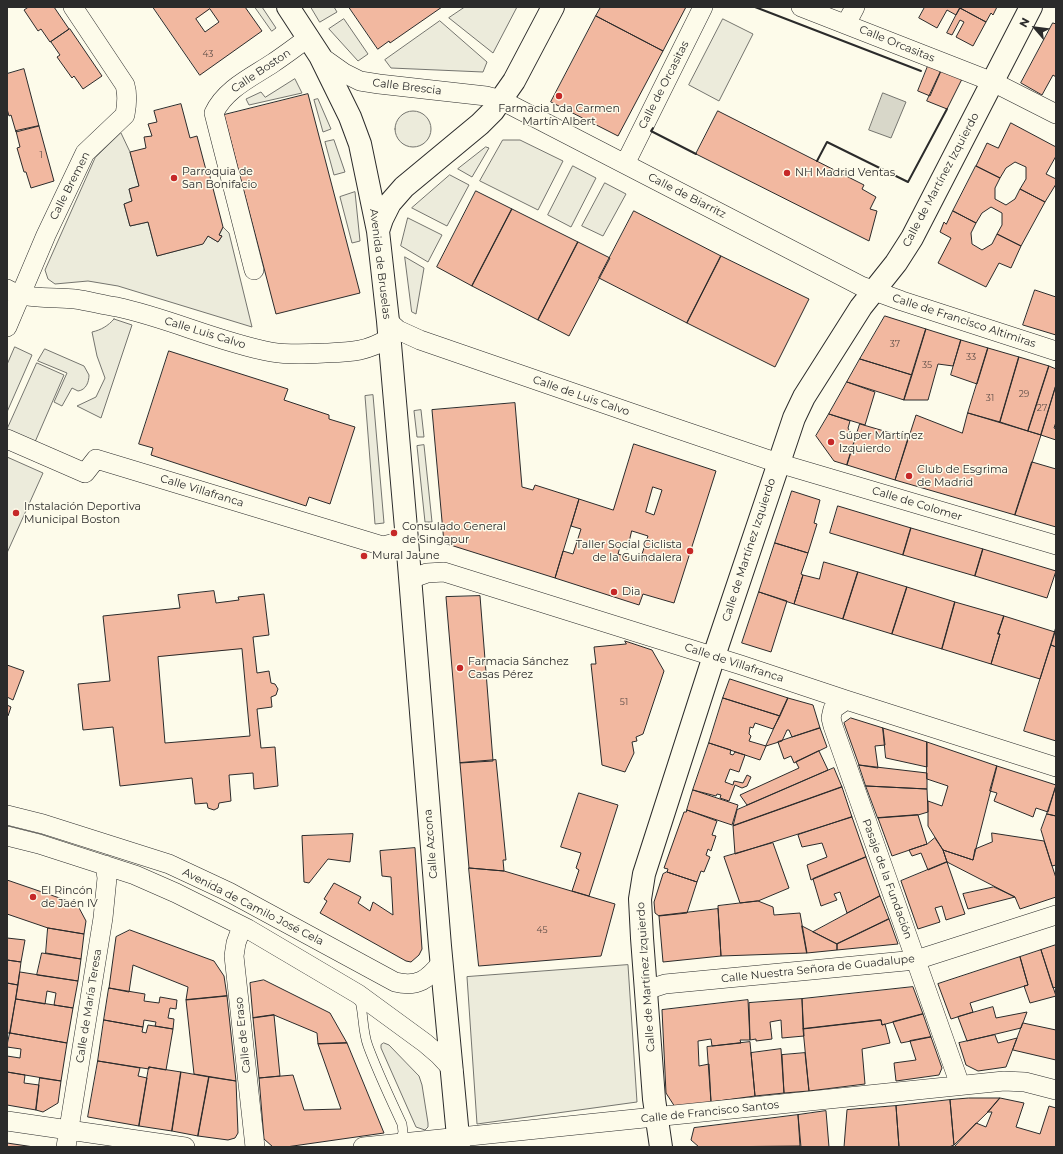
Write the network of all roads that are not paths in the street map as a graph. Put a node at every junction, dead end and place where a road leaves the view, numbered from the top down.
1 (72, 7) edge
2 (288, 7) edge
3 (553, 7) edge
4 (703, 7) edge
5 (801, 7) edge
6 (855, 7) edge
7 (1031, 7) edge
8 (846, 24) junction
9 (309, 37) junction
10 (320, 56) junction
11 (993, 82) junction
12 (501, 100) junction
13 (1056, 114) edge
14 (625, 164) junction
15 (378, 231) junction
16 (254, 270) dead end
17 (873, 290) junction
18 (10, 291) edge
19 (7, 327) edge
20 (388, 330) junction
21 (1056, 351) edge
22 (7, 439) edge
23 (778, 463) junction
24 (407, 540) junction
25 (1056, 546) edge
26 (410, 579) junction
27 (714, 656) junction
28 (846, 700) junction
29 (1056, 767) edge
30 (7, 815) edge
31 (7, 836) edge
32 (105, 865) junction
33 (1056, 915) edge
34 (248, 929) junction
35 (916, 960) junction
36 (442, 962) junction
37 (646, 990) junction
38 (358, 994) junction
39 (452, 1070) junction
40 (960, 1086) junction
41 (1056, 1090) edge
42 (657, 1117) junction
43 (7, 1122) edge
44 (68, 1138) edge
45 (459, 1142) edge
46 (400, 1143) junction
47 (185, 1147) edge
48 (256, 1147) edge
49 (363, 1147) edge
50 (661, 1147) edge

1 - 18 street, Calle Bremen
2 - 9 street, Avenida de Bruselas
3 - 12 street
4 - 14 street, Calle de Orcasitas
5 - 8 street, Calle Orcasitas
6 - 8 street
7 - 11 street, Calle de Martínez Izquierdo
8 - 11 street, Calle Orcasitas
9 - 10 street, Avenida de Bruselas
9 - 16 street, Calle Boston
10 - 12 street, Calle Brescia
10 - 15 street, Avenida de Bruselas
11 - 13 street, Calle Orcasitas
11 - 17 street, Calle de Martínez Izquierdo
12 - 14 street, Calle de Biarritz
12 - 15 street
14 - 17 street, Calle de Biarritz
15 - 20 street, Avenida de Bruselas
17 - 21 street, Calle de Francisco Altimiras
17 - 23 street, Calle de Martínez Izquierdo
18 - 19 street, Calle Bremen
18 - 20 street, Calle Luis Calvo
20 - 23 street, Calle de Luis Calvo
20 - 24 street, Avenida de Bruselas
22 - 24 street, Calle Villafranca
23 - 25 street, Calle de Colomer
23 - 27 street, Calle de Martínez Izquierdo
24 - 26 street, Calle Azcona
26 - 27 street, Calle de Villafranca
26 - 36 street, Calle Azcona
27 - 28 street, Calle de Villafranca
27 - 37 street, Calle de Martínez Izquierdo
28 - 29 street, Calle de Villafranca
28 - 35 street, Pasaje de la Fundación
30 - 36 street, Avenida de Camilo José Cela
31 - 32 street, Avenida de Camilo José Cela
32 - 34 street, Avenida de Camilo José Cela
32 - 44 street, Calle de María Teresa
33 - 35 street, Calle Nuestra Señora de Guadalupe
34 - 38 street, Avenida de Camilo José Cela
34 - 48 street, Calle de Eraso
35 - 37 street, Calle Nuestra Señora de Guadalupe
35 - 40 street, Pasaje de la Fundación
36 - 39 street, Calle Azcona
37 - 42 street, Calle de Martínez Izquierdo
38 - 39 street, Avenida de Camilo José Cela
38 - 46 lane
39 - 45 street, Calle Azcona
40 - 41 street, Calle de Francisco Santos
40 - 42 street, Calle de Francisco Santos
42 - 45 street, Calle de Francisco Santos
42 - 50 street, Calle de Martínez Izquierdo
43 - 44 street
44 - 47 street
45 - 46 street, Calle de Francisco Santos
46 - 49 street, Calle de Francisco Santos

